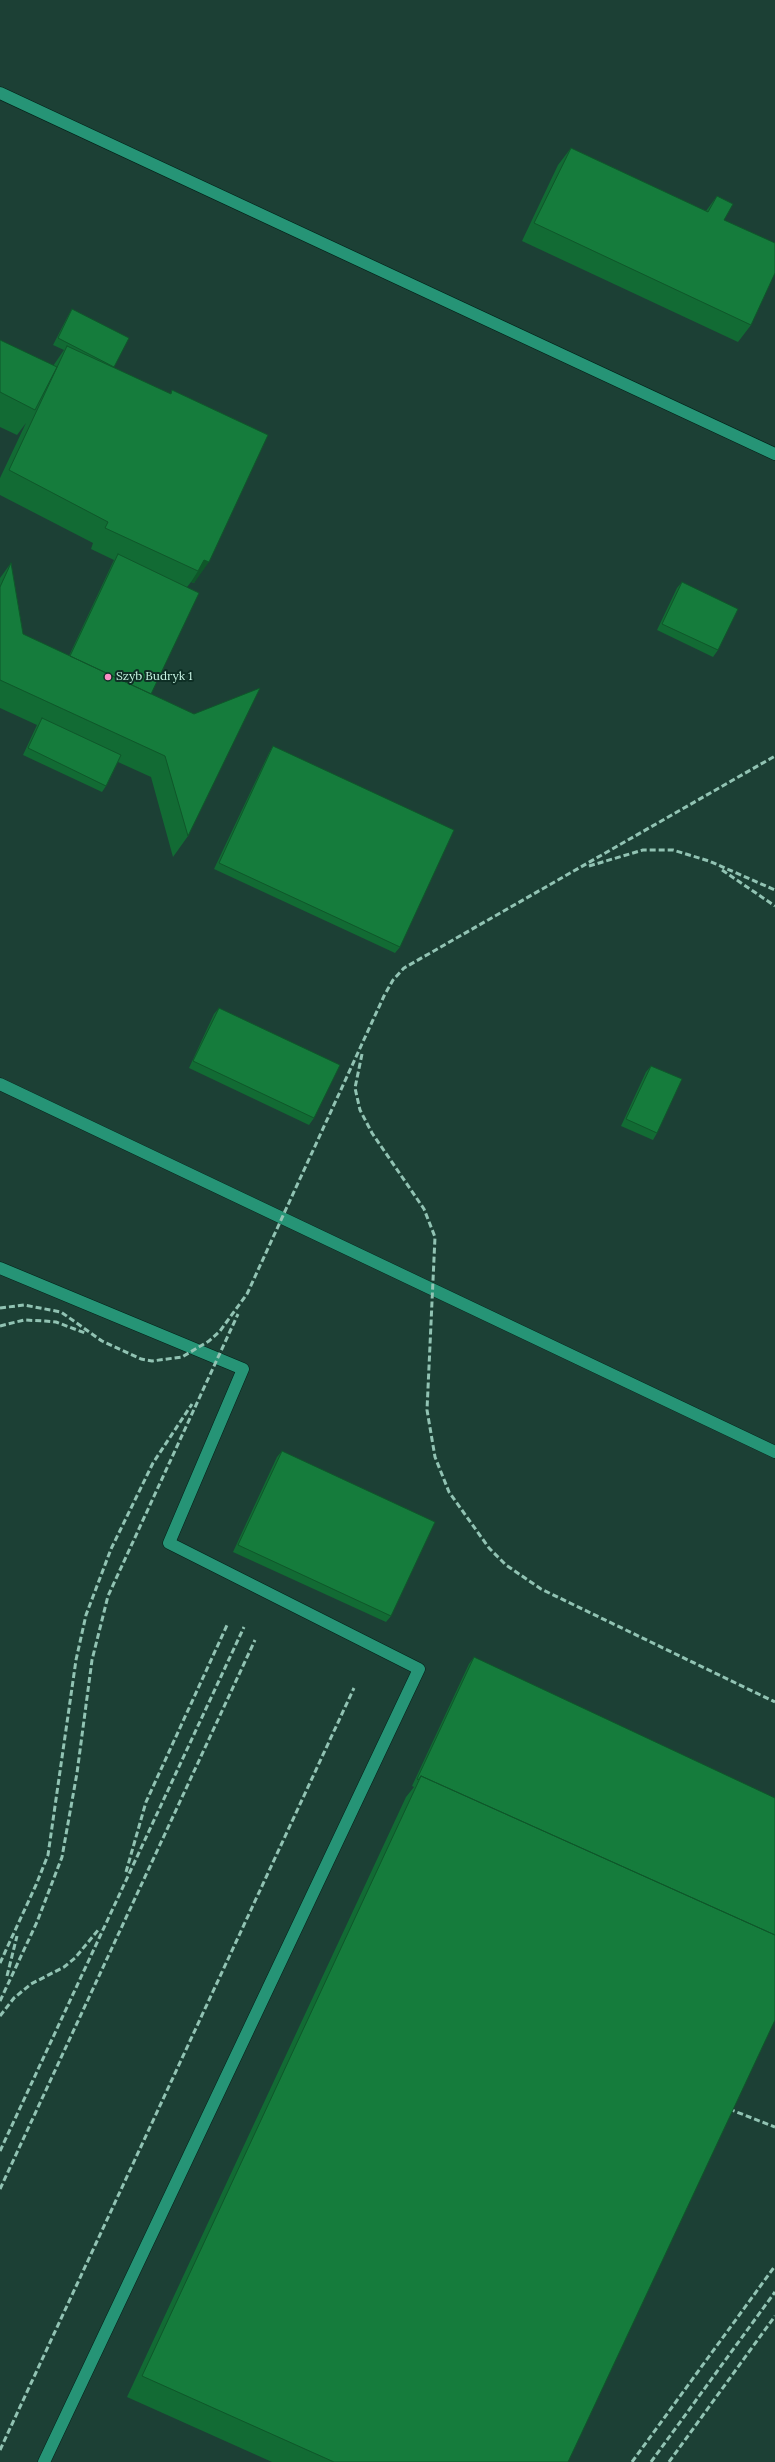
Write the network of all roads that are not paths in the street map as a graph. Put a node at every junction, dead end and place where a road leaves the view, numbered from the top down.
1 (0, 93) edge
2 (775, 454) edge
3 (0, 1084) edge
4 (0, 1268) edge
5 (775, 1452) edge
6 (44, 2462) edge

1 - 2 lane
3 - 5 lane
4 - 6 lane

